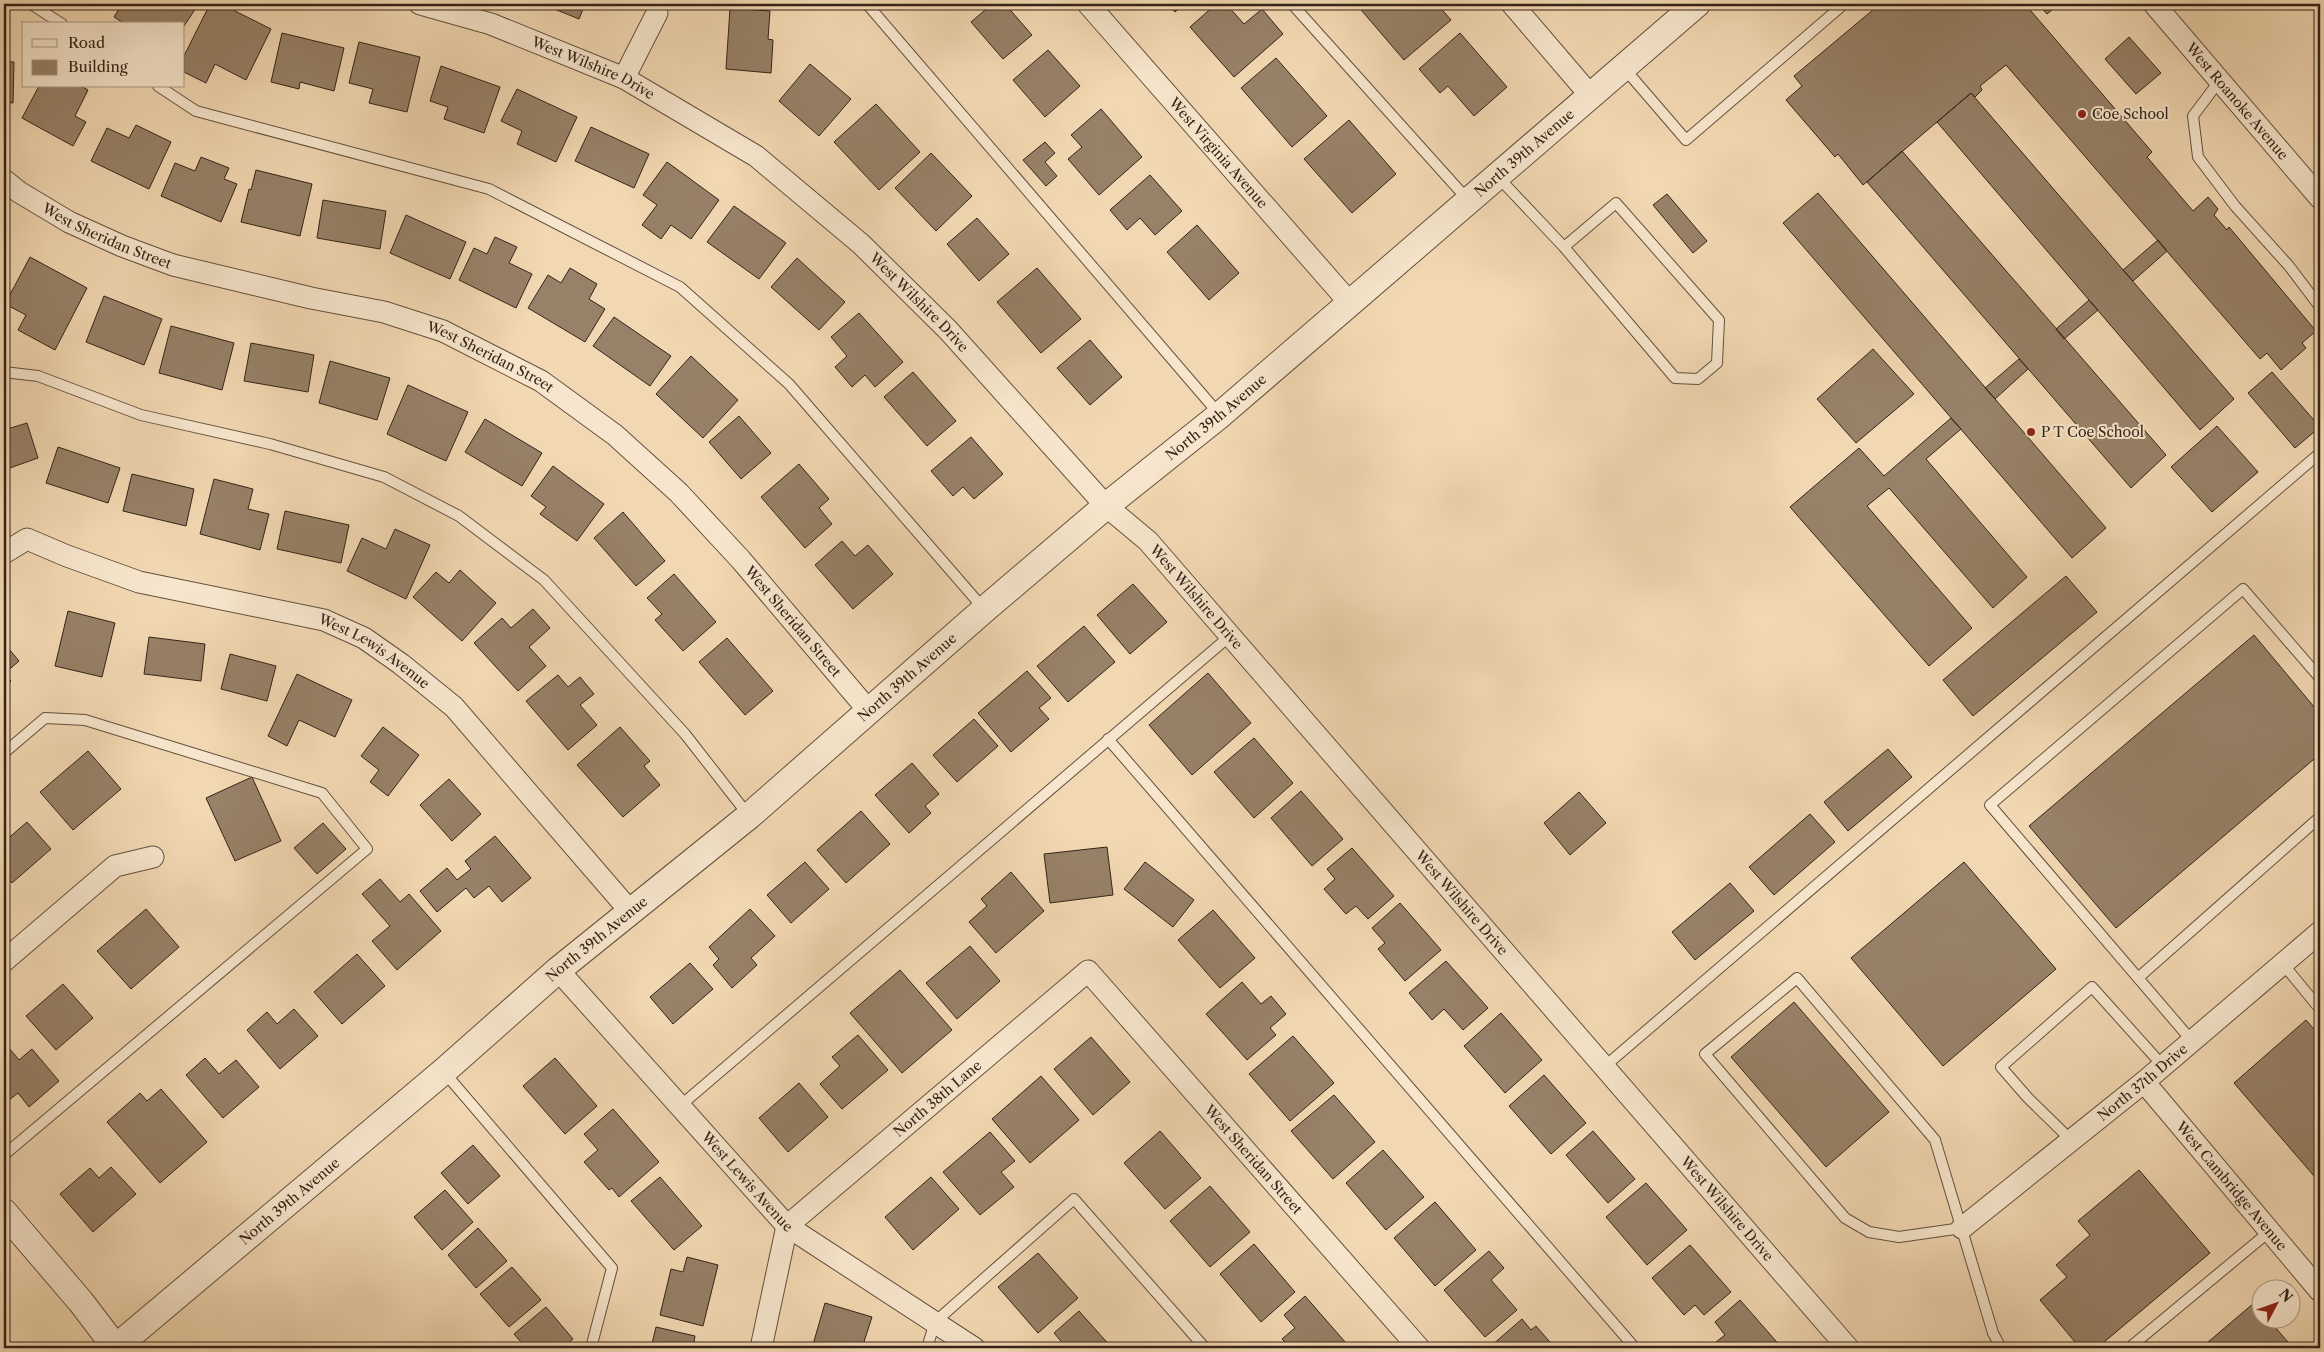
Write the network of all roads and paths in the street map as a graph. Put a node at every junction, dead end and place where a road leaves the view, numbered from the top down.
1 (31, 4) edge
2 (867, 4) edge
3 (1088, 4) edge
4 (1292, 4) edge
5 (1512, 4) edge
6 (1697, 4) edge
7 (1844, 4) edge
8 (2154, 4) edge
9 (434, 6) edge
10 (658, 13) dead end
11 (59, 22) edge
12 (1623, 67) junction
13 (624, 78) junction
14 (2220, 80) junction
15 (161, 88) edge
16 (1590, 95) junction
17 (1497, 175) junction
18 (4, 180) edge
19 (2320, 198) edge
20 (1468, 200) junction
21 (1564, 247) junction
22 (1348, 302) junction
23 (2320, 306) edge
24 (4, 372) edge
25 (1220, 415) junction
26 (2320, 453) edge
27 (1106, 506) junction
28 (4, 553) edge
29 (985, 609) junction
30 (1231, 635) junction
31 (2320, 678) edge
32 (868, 711) junction
33 (1108, 739) junction
34 (4, 753) edge
35 (749, 816) junction
36 (2320, 817) edge
37 (153, 857) dead end
38 (630, 911) junction
39 (2320, 932) edge
40 (4, 961) edge
41 (2283, 964) junction
42 (558, 970) junction
43 (1088, 972) joint
44 (2138, 978) junction
45 (2320, 1009) edge
46 (2192, 1041) junction
47 (2163, 1066) junction
48 (1604, 1067) junction
49 (444, 1071) junction
50 (2144, 1082) junction
51 (680, 1106) junction
52 (2071, 1140) junction
53 (4, 1155) edge
54 (4, 1212) edge
55 (787, 1226) junction
56 (1962, 1228) junction
57 (2270, 1231) junction
58 (2319, 1287) edge
59 (935, 1322) junction
60 (115, 1348) edge
61 (591, 1348) edge
62 (761, 1348) edge
63 (927, 1348) edge
64 (974, 1348) edge
65 (1205, 1348) edge
66 (1419, 1348) edge
67 (1635, 1348) edge
68 (1848, 1348) edge
69 (2001, 1348) edge
70 (2129, 1348) edge

1 - 11 lane
2 - 25 lane
3 - 22 street, West Virginia Avenue
4 - 20 lane
5 - 16 street
6 - 12 street, North 39th Avenue
7 - 12 lane
8 - 14 street, West Roanoke Avenue
9 - 13 street, West Wilshire Drive
10 - 13 street
12 - 16 street, North 39th Avenue
13 - 27 street, West Wilshire Drive
14 - 19 street, West Roanoke Avenue
14 - 23 lane
15 - 29 lane
16 - 17 street, North 39th Avenue
17 - 20 street, North 39th Avenue
17 - 21 lane
18 - 32 street, West Sheridan Street
20 - 22 street, North 39th Avenue
21 - 21 lane
22 - 25 street, North 39th Avenue
24 - 35 lane
25 - 27 street, North 39th Avenue
26 - 48 lane
27 - 29 street, North 39th Avenue
27 - 30 street, West Wilshire Drive
28 - 38 street, West Lewis Avenue
29 - 32 street, North 39th Avenue
30 - 33 lane
30 - 48 street, West Wilshire Drive
31 - 44 lane
32 - 35 street, North 39th Avenue
33 - 51 lane
33 - 67 lane
34 - 53 lane
35 - 38 street, North 39th Avenue
36 - 44 lane
37 - 40 street
38 - 42 street, North 39th Avenue
39 - 41 street, North 37th Drive
41 - 45 lane
41 - 46 street, North 37th Drive
42 - 49 street, North 39th Avenue
42 - 51 street, West Lewis Avenue
43 - 55 street, North 38th Lane
43 - 66 street, West Sheridan Street
44 - 46 lane
46 - 47 street, North 37th Drive
47 - 50 street, North 37th Drive
47 - 52 lane
48 - 68 street, West Wilshire Drive
49 - 60 street, North 39th Avenue
49 - 61 lane
50 - 52 street, North 37th Drive
50 - 57 street, West Cambridge Avenue
51 - 55 street, West Lewis Avenue
52 - 56 street, North 37th Drive
54 - 60 street
55 - 59 street, West Lewis Avenue
55 - 62 street
56 - 56 lane
56 - 69 lane
57 - 58 street, West Cambridge Avenue
57 - 70 lane
59 - 63 lane
59 - 64 street, West Lewis Avenue
59 - 65 lane

